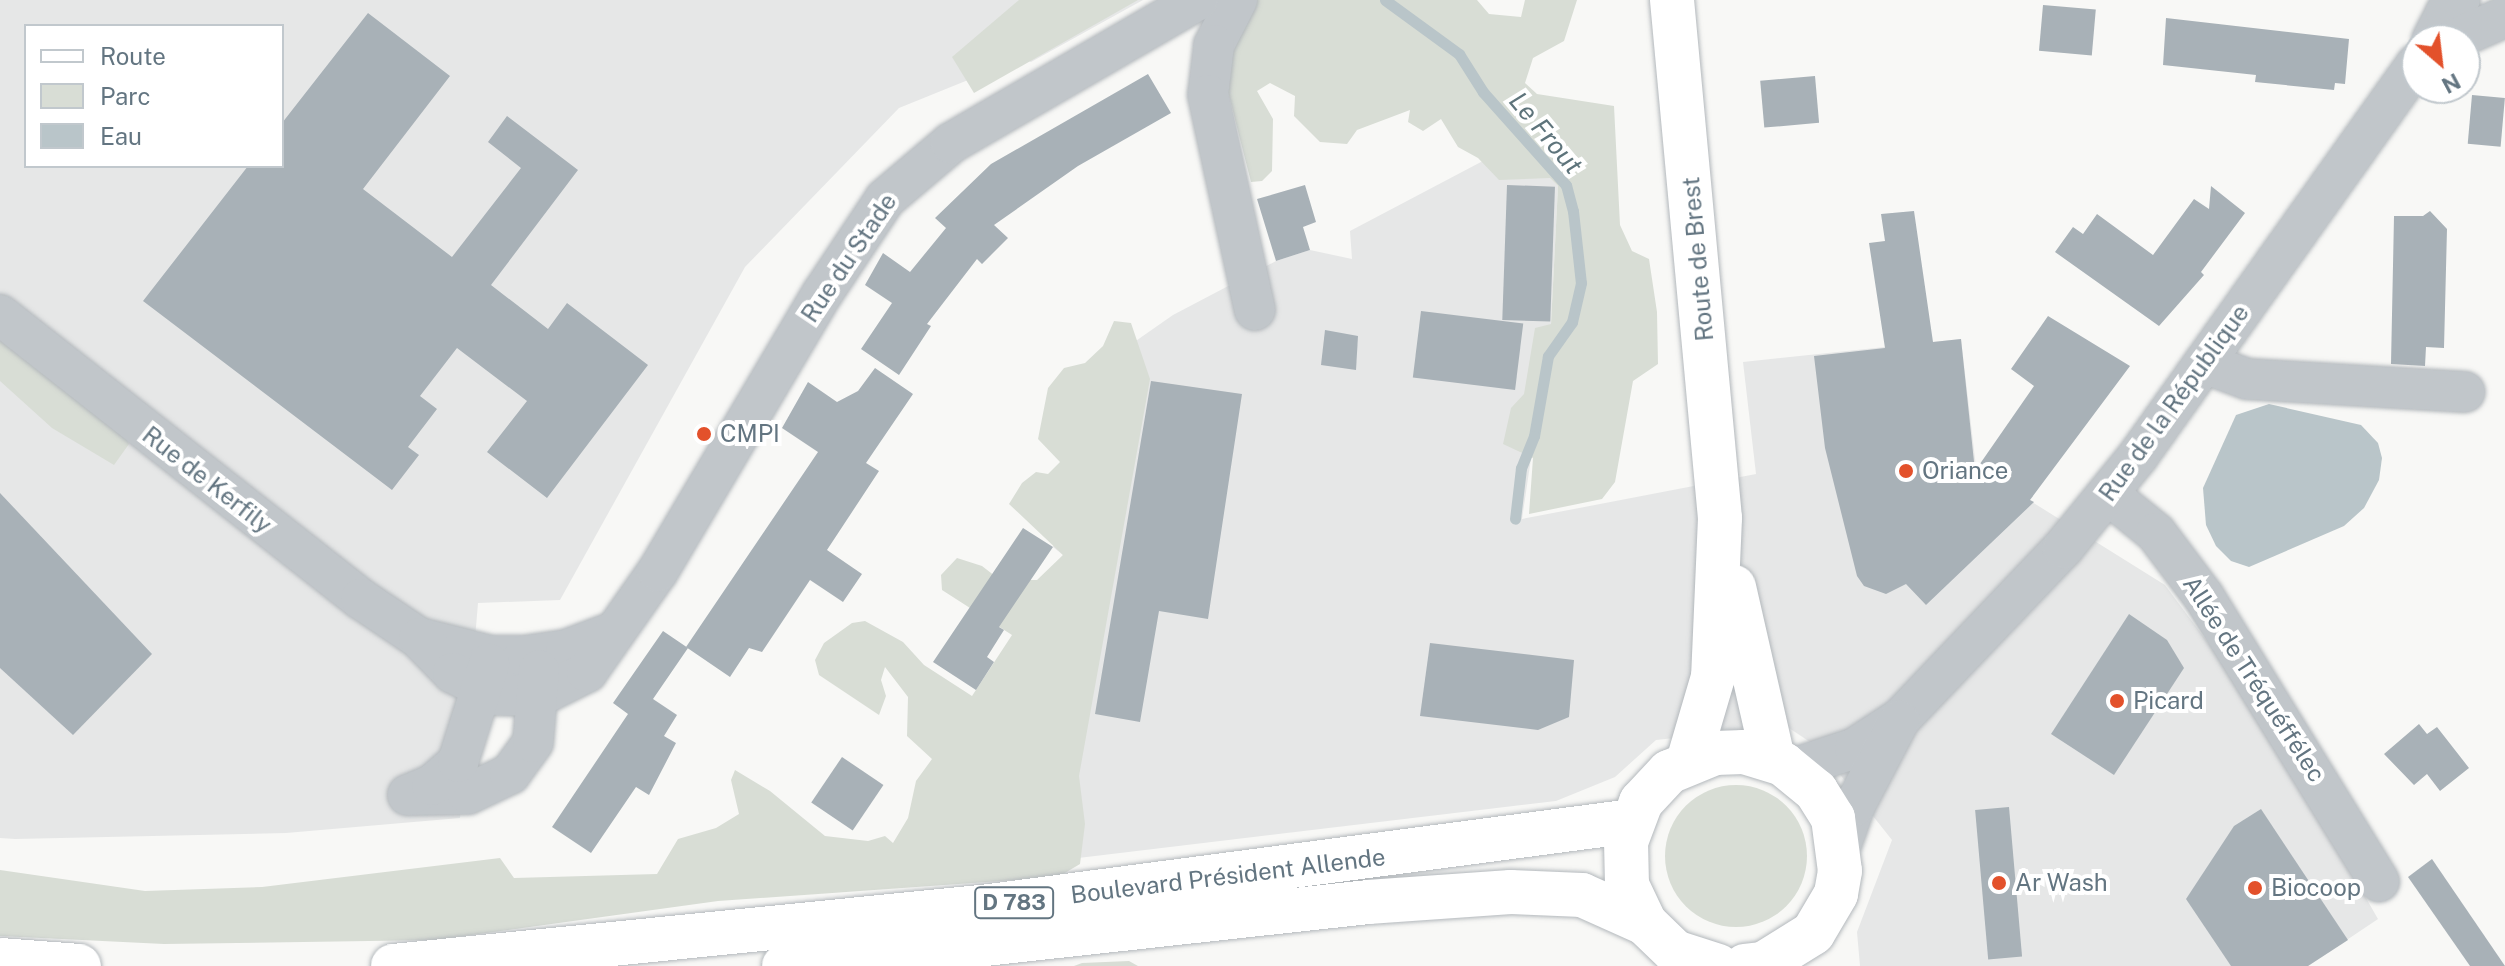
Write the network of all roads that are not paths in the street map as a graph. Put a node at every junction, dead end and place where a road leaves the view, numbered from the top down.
1 (1198, 0) edge
2 (1237, 0) edge
3 (1672, 0) edge
4 (2505, 17) edge
5 (2444, 18) edge
6 (2401, 86) edge
7 (1255, 310) dead end
8 (0, 315) edge
9 (2204, 363) junction
10 (2465, 392) dead end
11 (2108, 494) junction
12 (1720, 518) junction
13 (614, 632) junction
14 (539, 654) junction
15 (486, 672) junction
16 (539, 696) junction
17 (1901, 718) junction
18 (1688, 762) junction
19 (1782, 764) junction
20 (1632, 821) junction
21 (1840, 848) junction
22 (2379, 881) dead end
23 (1645, 923) junction
24 (1794, 957) edge
25 (0, 960) edge
26 (1702, 964) edge
27 (79, 966) edge
28 (393, 966) edge
29 (784, 966) edge
30 (1745, 966) edge

1 - 13 street, Rue du Stade
2 - 7 street
3 - 12 main road, Route de Brest
4 - 5 street
6 - 9 street, Rue de la République
8 - 15 street, Rue de Kerfily
9 - 10 street
9 - 11 street, Rue de la République
11 - 17 street, Rue de la République
11 - 22 street, Allée de Tréquéffélec
12 - 18 main road, Route de Brest
12 - 19 main road, Route de Brest
13 - 14 street, Rue de Kerfily
13 - 16 street, Rue de Kerfily
14 - 15 street, Rue de Kerfily
14 - 16 street
15 - 16 street, Rue de Kerfily
15 - 16 street
17 - 19 street, Rue de la République
17 - 21 street, Rue de la République
18 - 19 main road
18 - 20 main road
19 - 21 main road
20 - 23 main road
20 - 28 main road, Boulevard Président Allende / D 783
21 - 24 main road
23 - 26 main road
23 - 29 main road, Boulevard Président Allende / D 783
24 - 30 main road
25 - 27 main road

